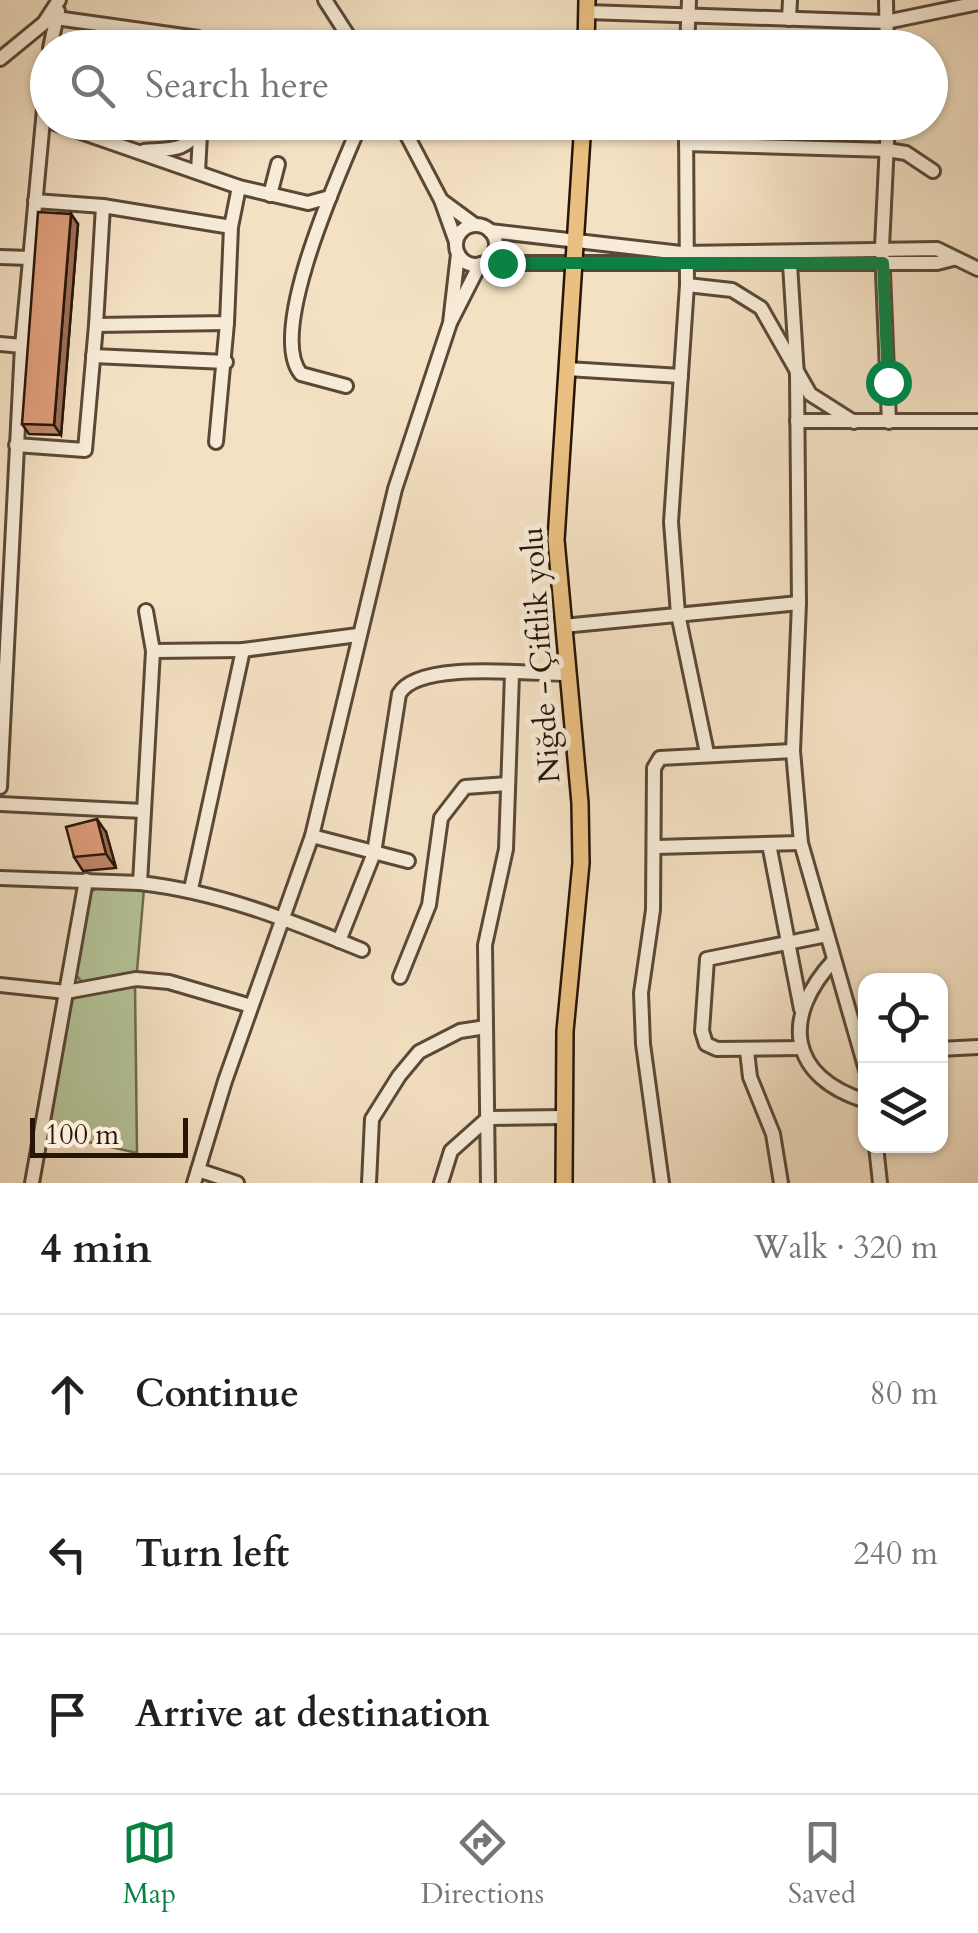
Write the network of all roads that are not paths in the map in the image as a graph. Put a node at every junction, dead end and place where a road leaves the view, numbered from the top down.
1 (60, 0) edge
2 (325, 0) edge
3 (689, 0) edge
4 (790, 0) edge
5 (886, 0) edge
6 (978, 3) edge
7 (587, 6) edge
8 (689, 15) junction
9 (56, 18) junction
10 (790, 19) junction
11 (886, 22) junction
12 (35, 30) edge
13 (54, 30) edge
14 (141, 30) edge
15 (344, 30) edge
16 (688, 30) edge
17 (886, 30) edge
18 (30, 34) edge
19 (0, 60) edge
20 (44, 140) edge
21 (104, 140) edge
22 (194, 140) edge
23 (199, 140) edge
24 (354, 140) edge
25 (409, 140) edge
26 (582, 140) edge
27 (686, 140) edge
28 (887, 140) edge
29 (686, 144) junction
30 (887, 150) junction
31 (137, 151) junction
32 (278, 164) dead end
33 (933, 171) dead end
34 (198, 172) junction
35 (239, 187) junction
36 (270, 195) junction
37 (330, 197) junction
38 (35, 200) junction
39 (441, 200) junction
40 (103, 206) junction
41 (475, 225) junction
42 (231, 228) junction
43 (490, 231) junction
44 (576, 238) junction
45 (882, 247) junction
46 (457, 248) junction
47 (0, 257) edge
48 (30, 258) junction
49 (686, 259) junction
50 (954, 259) junction
51 (482, 263) junction
52 (883, 263) junction
53 (790, 264) junction
54 (574, 265) junction
55 (978, 269) edge
56 (686, 285) junction
57 (227, 323) junction
58 (450, 323) junction
59 (96, 325) junction
60 (0, 344) edge
61 (22, 346) junction
62 (93, 356) junction
63 (226, 362) junction
64 (567, 370) junction
65 (681, 376) junction
66 (797, 376) junction
67 (346, 386) dead end
68 (978, 420) edge
69 (796, 421) junction
70 (854, 422) junction
71 (889, 422) junction
72 (216, 442) dead end
73 (16, 445) junction
74 (0, 545) edge
75 (14, 555) junction
76 (799, 603) junction
77 (146, 611) dead end
78 (678, 614) junction
79 (4, 624) edge
80 (564, 626) junction
81 (358, 636) junction
82 (243, 650) junction
83 (153, 651) junction
84 (512, 674) junction
85 (568, 674) junction
86 (793, 751) junction
87 (707, 753) junction
88 (508, 784) junction
89 (0, 787) edge
90 (0, 804) edge
91 (143, 811) junction
92 (312, 836) junction
93 (801, 843) junction
94 (769, 844) junction
95 (656, 846) junction
96 (374, 854) junction
97 (408, 861) dead end
98 (0, 878) edge
99 (86, 880) junction
100 (140, 882) junction
101 (191, 888) junction
102 (283, 917) junction
103 (827, 934) junction
104 (339, 941) junction
105 (788, 942) junction
106 (362, 950) dead end
107 (834, 960) junction
108 (400, 977) dead end
109 (0, 985) edge
110 (66, 992) junction
111 (251, 1006) junction
112 (802, 1015) junction
113 (486, 1027) junction
114 (858, 1037) edge
115 (978, 1046) edge
116 (802, 1048) junction
117 (948, 1049) edge
118 (747, 1050) junction
119 (858, 1098) edge
120 (564, 1117) junction
121 (488, 1118) junction
122 (877, 1153) edge
123 (196, 1177) edge
124 (32, 1183) edge
125 (236, 1183) edge
126 (369, 1183) edge
127 (441, 1183) edge
128 (488, 1183) edge
129 (564, 1183) edge
130 (662, 1183) edge
131 (781, 1183) edge
132 (880, 1183) edge

1 - 9 street
1 - 12 street
2 - 15 street
3 - 8 street
4 - 10 street
5 - 11 street
6 - 11 street
7 - 8 street
8 - 10 street
8 - 16 street
9 - 13 street
9 - 14 street
10 - 11 street
11 - 17 street
18 - 19 street
20 - 38 street
21 - 31 street
22 - 31 street
23 - 34 street
24 - 37 street
25 - 39 street
26 - 44 main road, Niğde - Çiftlik yolu
27 - 29 street
28 - 30 street
29 - 30 street
29 - 49 street
30 - 33 street
30 - 45 street
31 - 34 street
32 - 36 street
34 - 35 street
35 - 36 street
35 - 42 street
36 - 37 street
37 - 67 street
38 - 40 street
38 - 48 street
39 - 41 street
39 - 46 street
40 - 42 street
40 - 59 street
41 - 43 street
41 - 46 street
42 - 57 street
43 - 44 street
43 - 51 street
44 - 49 street
44 - 54 main road, Niğde - Çiftlik yolu
45 - 49 street
45 - 50 street
45 - 52 street
46 - 51 street
46 - 58 street
47 - 48 street
48 - 61 street
49 - 53 street
49 - 54 street
49 - 56 street
50 - 52 street
50 - 55 street
51 - 54 street
51 - 58 street
52 - 53 street
52 - 71 street
53 - 66 street
54 - 64 main road, Niğde - Çiftlik yolu
56 - 65 street
56 - 66 street
57 - 59 street
57 - 63 street
58 - 81 street
59 - 62 street
60 - 61 street
61 - 73 street
62 - 63 street
62 - 73 street
63 - 72 street
64 - 65 street
64 - 80 main road, Niğde - Çiftlik yolu
65 - 78 street
66 - 69 street
66 - 70 street
68 - 71 street
69 - 70 street
69 - 76 street
70 - 71 street
73 - 75 street
74 - 75 street
75 - 79 street
76 - 78 street
76 - 86 street
77 - 83 street
78 - 80 street
78 - 87 street
79 - 89 street
80 - 85 main road, Niğde - Çiftlik yolu
81 - 82 street
81 - 92 street
82 - 83 street
82 - 101 street
83 - 91 street
84 - 85 street
84 - 88 street
84 - 96 street
85 - 120 main road, Niğde - Çiftlik yolu
86 - 87 street
86 - 93 street
87 - 95 street
88 - 108 street
88 - 113 street
90 - 91 street
91 - 100 street
92 - 96 street
92 - 102 street
93 - 94 street
93 - 103 street
94 - 95 street
94 - 105 street
95 - 130 street
96 - 97 street
96 - 104 street
98 - 99 street
99 - 100 street
99 - 110 street
100 - 101 street
101 - 102 street
102 - 104 street
102 - 111 street
103 - 105 street
103 - 107 street
104 - 106 street
105 - 112 street
105 - 118 street
107 - 112 street
107 - 114 street
109 - 110 street
110 - 111 street
110 - 124 street
111 - 123 street
112 - 116 street
113 - 121 street
113 - 126 street
115 - 117 street
116 - 118 street
116 - 119 street
118 - 131 street
120 - 121 street
120 - 129 main road, Niğde - Çiftlik yolu
121 - 127 street
121 - 128 street
122 - 132 street
123 - 125 street

